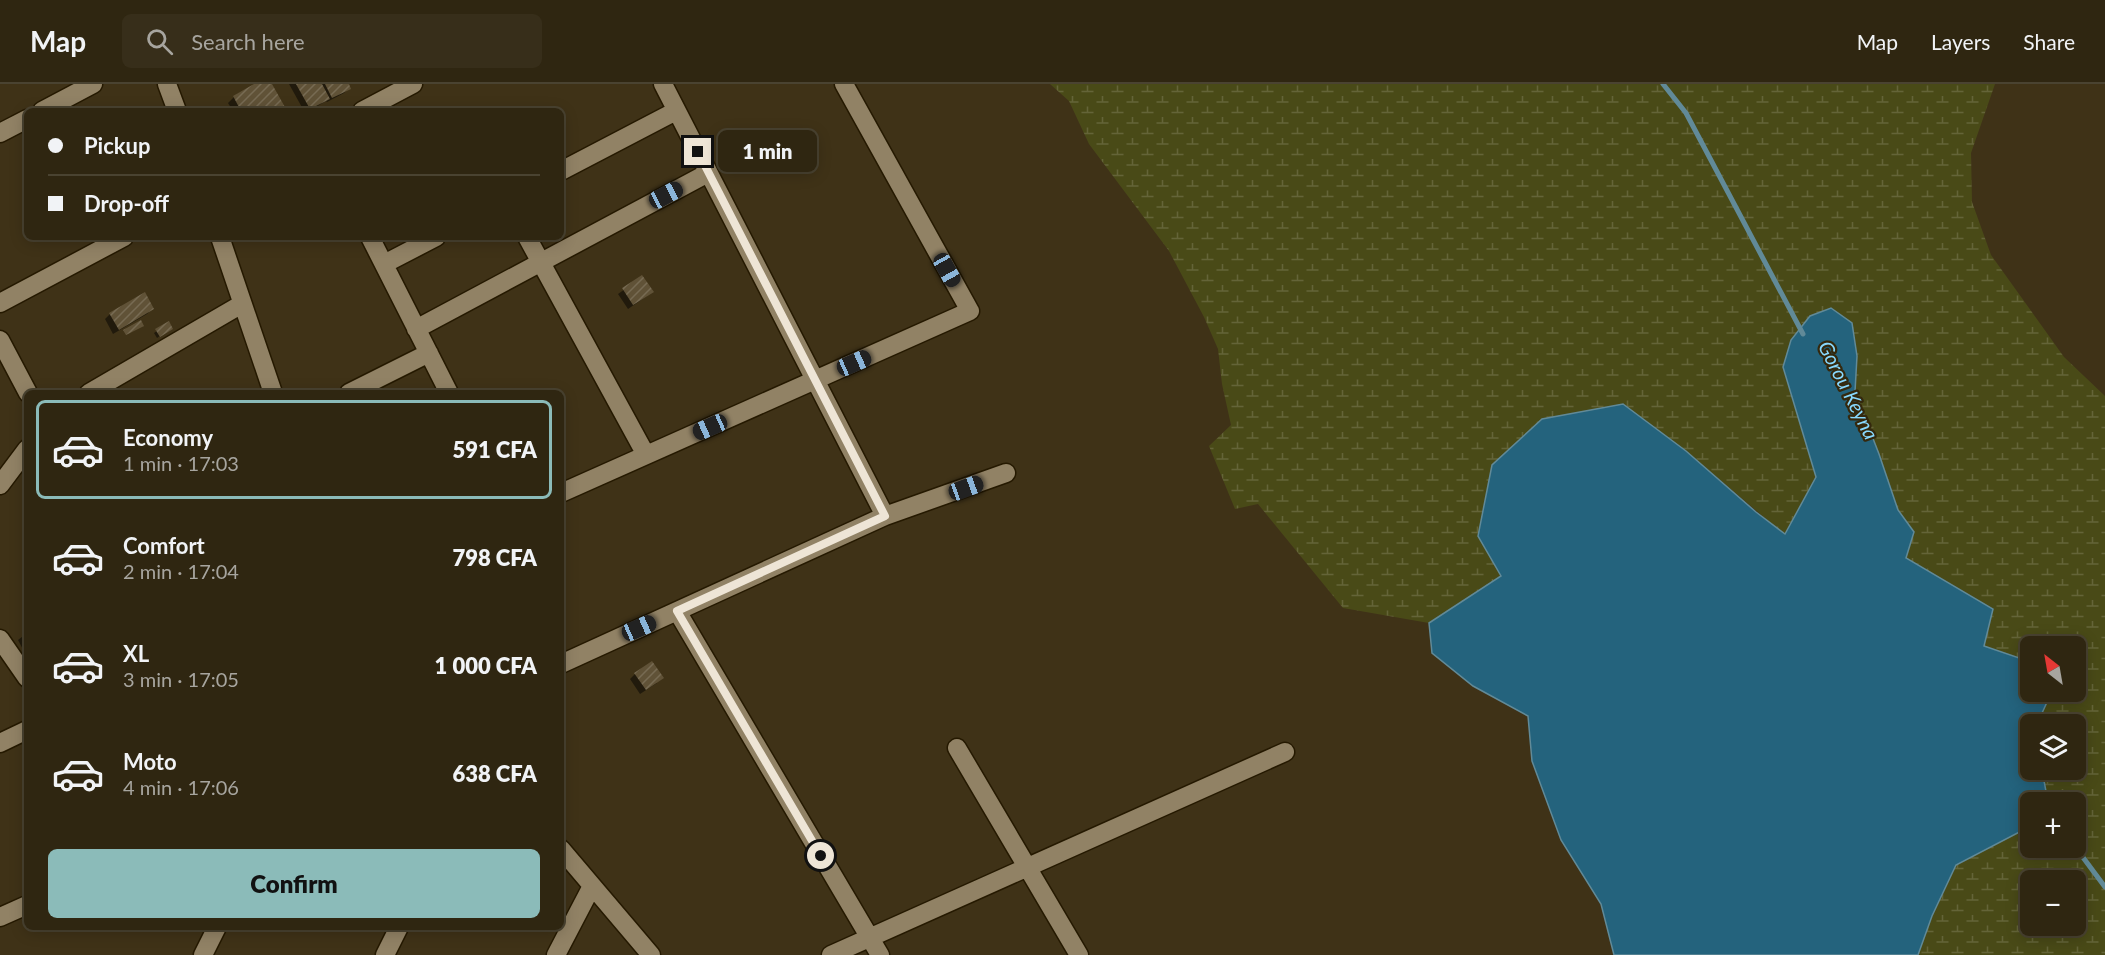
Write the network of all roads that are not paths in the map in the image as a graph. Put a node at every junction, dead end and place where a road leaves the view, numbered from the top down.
1 (93, 84) edge
2 (167, 84) edge
3 (413, 84) edge
4 (663, 84) edge
5 (844, 84) edge
6 (48, 108) edge
7 (176, 108) edge
8 (368, 108) edge
9 (676, 111) junction
10 (24, 121) edge
11 (0, 133) edge
12 (564, 169) edge
13 (708, 173) junction
14 (118, 240) edge
15 (221, 240) edge
16 (372, 240) edge
17 (430, 240) edge
18 (529, 240) edge
19 (541, 262) junction
20 (384, 264) junction
21 (0, 303) edge
22 (242, 304) junction
23 (416, 328) junction
24 (0, 340) edge
25 (429, 353) junction
26 (815, 380) junction
27 (26, 390) edge
28 (94, 390) edge
29 (272, 390) edge
30 (354, 390) edge
31 (448, 390) edge
32 (24, 453) edge
33 (646, 455) junction
34 (1006, 473) dead end
35 (0, 485) edge
36 (564, 492) edge
37 (885, 516) junction
38 (677, 611) junction
39 (0, 639) edge
40 (564, 663) edge
41 (24, 674) edge
42 (24, 731) edge
43 (0, 742) edge
44 (957, 748) dead end
45 (1285, 752) dead end
46 (564, 853) edge
47 (1026, 868) junction
48 (592, 886) junction
49 (24, 906) edge
50 (0, 917) edge
51 (216, 930) edge
52 (398, 930) edge
53 (870, 938) junction
54 (203, 955) edge
55 (385, 955) edge
56 (556, 955) edge
57 (651, 955) edge
58 (831, 955) edge
59 (880, 955) edge
60 (1079, 955) edge

1 - 6 street
2 - 7 street
3 - 8 street
4 - 9 street
5 - 26 street
9 - 12 street
9 - 13 street
10 - 11 street
13 - 19 street
13 - 26 street
14 - 21 street
15 - 22 street
16 - 20 street
17 - 20 street
18 - 19 street
19 - 23 street
19 - 33 street
20 - 23 street
22 - 28 street
22 - 29 street
23 - 25 street
24 - 27 street
25 - 30 street
25 - 31 street
26 - 33 street
26 - 37 street
32 - 35 street
33 - 36 street
34 - 37 street
37 - 38 street
38 - 40 street
38 - 53 street
39 - 41 street
42 - 43 street
44 - 47 street
45 - 47 street
46 - 48 street
47 - 53 street
47 - 60 street
48 - 56 street
48 - 57 street
49 - 50 street
51 - 54 street
52 - 55 street
53 - 58 street
53 - 59 street

